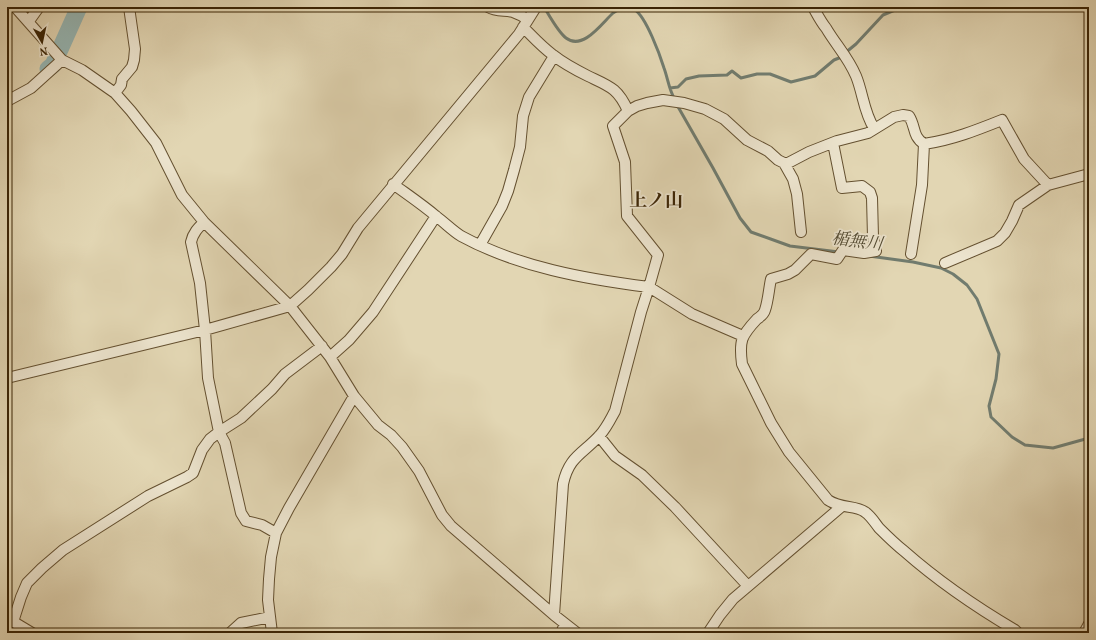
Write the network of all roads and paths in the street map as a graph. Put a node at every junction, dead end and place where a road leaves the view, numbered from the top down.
1 (15, 7) edge
2 (39, 7) edge
3 (129, 7) edge
4 (487, 7) edge
5 (536, 7) edge
6 (813, 7) edge
7 (29, 21) junction
8 (526, 24) junction
9 (554, 56) junction
10 (62, 60) junction
11 (115, 93) junction
12 (7, 101) edge
13 (628, 111) junction
14 (874, 128) junction
15 (833, 143) junction
16 (924, 144) junction
17 (784, 163) junction
18 (1089, 174) edge
19 (393, 184) junction
20 (1048, 185) junction
21 (436, 216) junction
22 (204, 222) junction
23 (801, 232) dead end
24 (480, 245) junction
25 (911, 254) dead end
26 (945, 263) dead end
27 (649, 287) junction
28 (290, 306) junction
29 (205, 330) junction
30 (743, 336) junction
31 (322, 346) junction
32 (330, 357) junction
33 (7, 378) edge
34 (354, 396) junction
35 (220, 432) junction
36 (599, 436) junction
37 (841, 507) junction
38 (276, 533) junction
39 (748, 586) junction
40 (554, 615) junction
41 (270, 618) junction
42 (10, 620) edge
43 (1089, 624) edge
44 (563, 628) edge
45 (32, 633) edge
46 (230, 633) edge
47 (272, 633) edge
48 (577, 633) edge
49 (708, 633) edge
50 (1018, 633) edge
51 (1084, 633) edge

1 - 7 street
2 - 7 street
3 - 11 street
4 - 8 street
5 - 8 street
6 - 14 street
7 - 10 street
8 - 9 street
8 - 19 street
9 - 13 street
9 - 24 street
10 - 11 street
10 - 12 street
11 - 22 street
13 - 17 street
13 - 27 street
14 - 15 street
14 - 16 street
15 - 17 street
15 - 30 street
16 - 20 street
16 - 25 street
17 - 23 street
18 - 20 street
19 - 21 street
19 - 28 street
20 - 26 street
21 - 24 street
21 - 32 street
22 - 28 street
22 - 29 street
24 - 27 street
27 - 30 street
27 - 36 street
28 - 29 street
28 - 31 street
29 - 33 street
29 - 35 street
30 - 37 street
31 - 32 street
31 - 35 street
32 - 34 street
34 - 38 street
34 - 40 street
35 - 38 street
35 - 42 street
36 - 39 street
36 - 40 street
37 - 39 street
37 - 50 street
38 - 41 street
39 - 49 street
40 - 44 street
41 - 46 street
41 - 47 street
42 - 45 street
43 - 51 street
44 - 48 street

